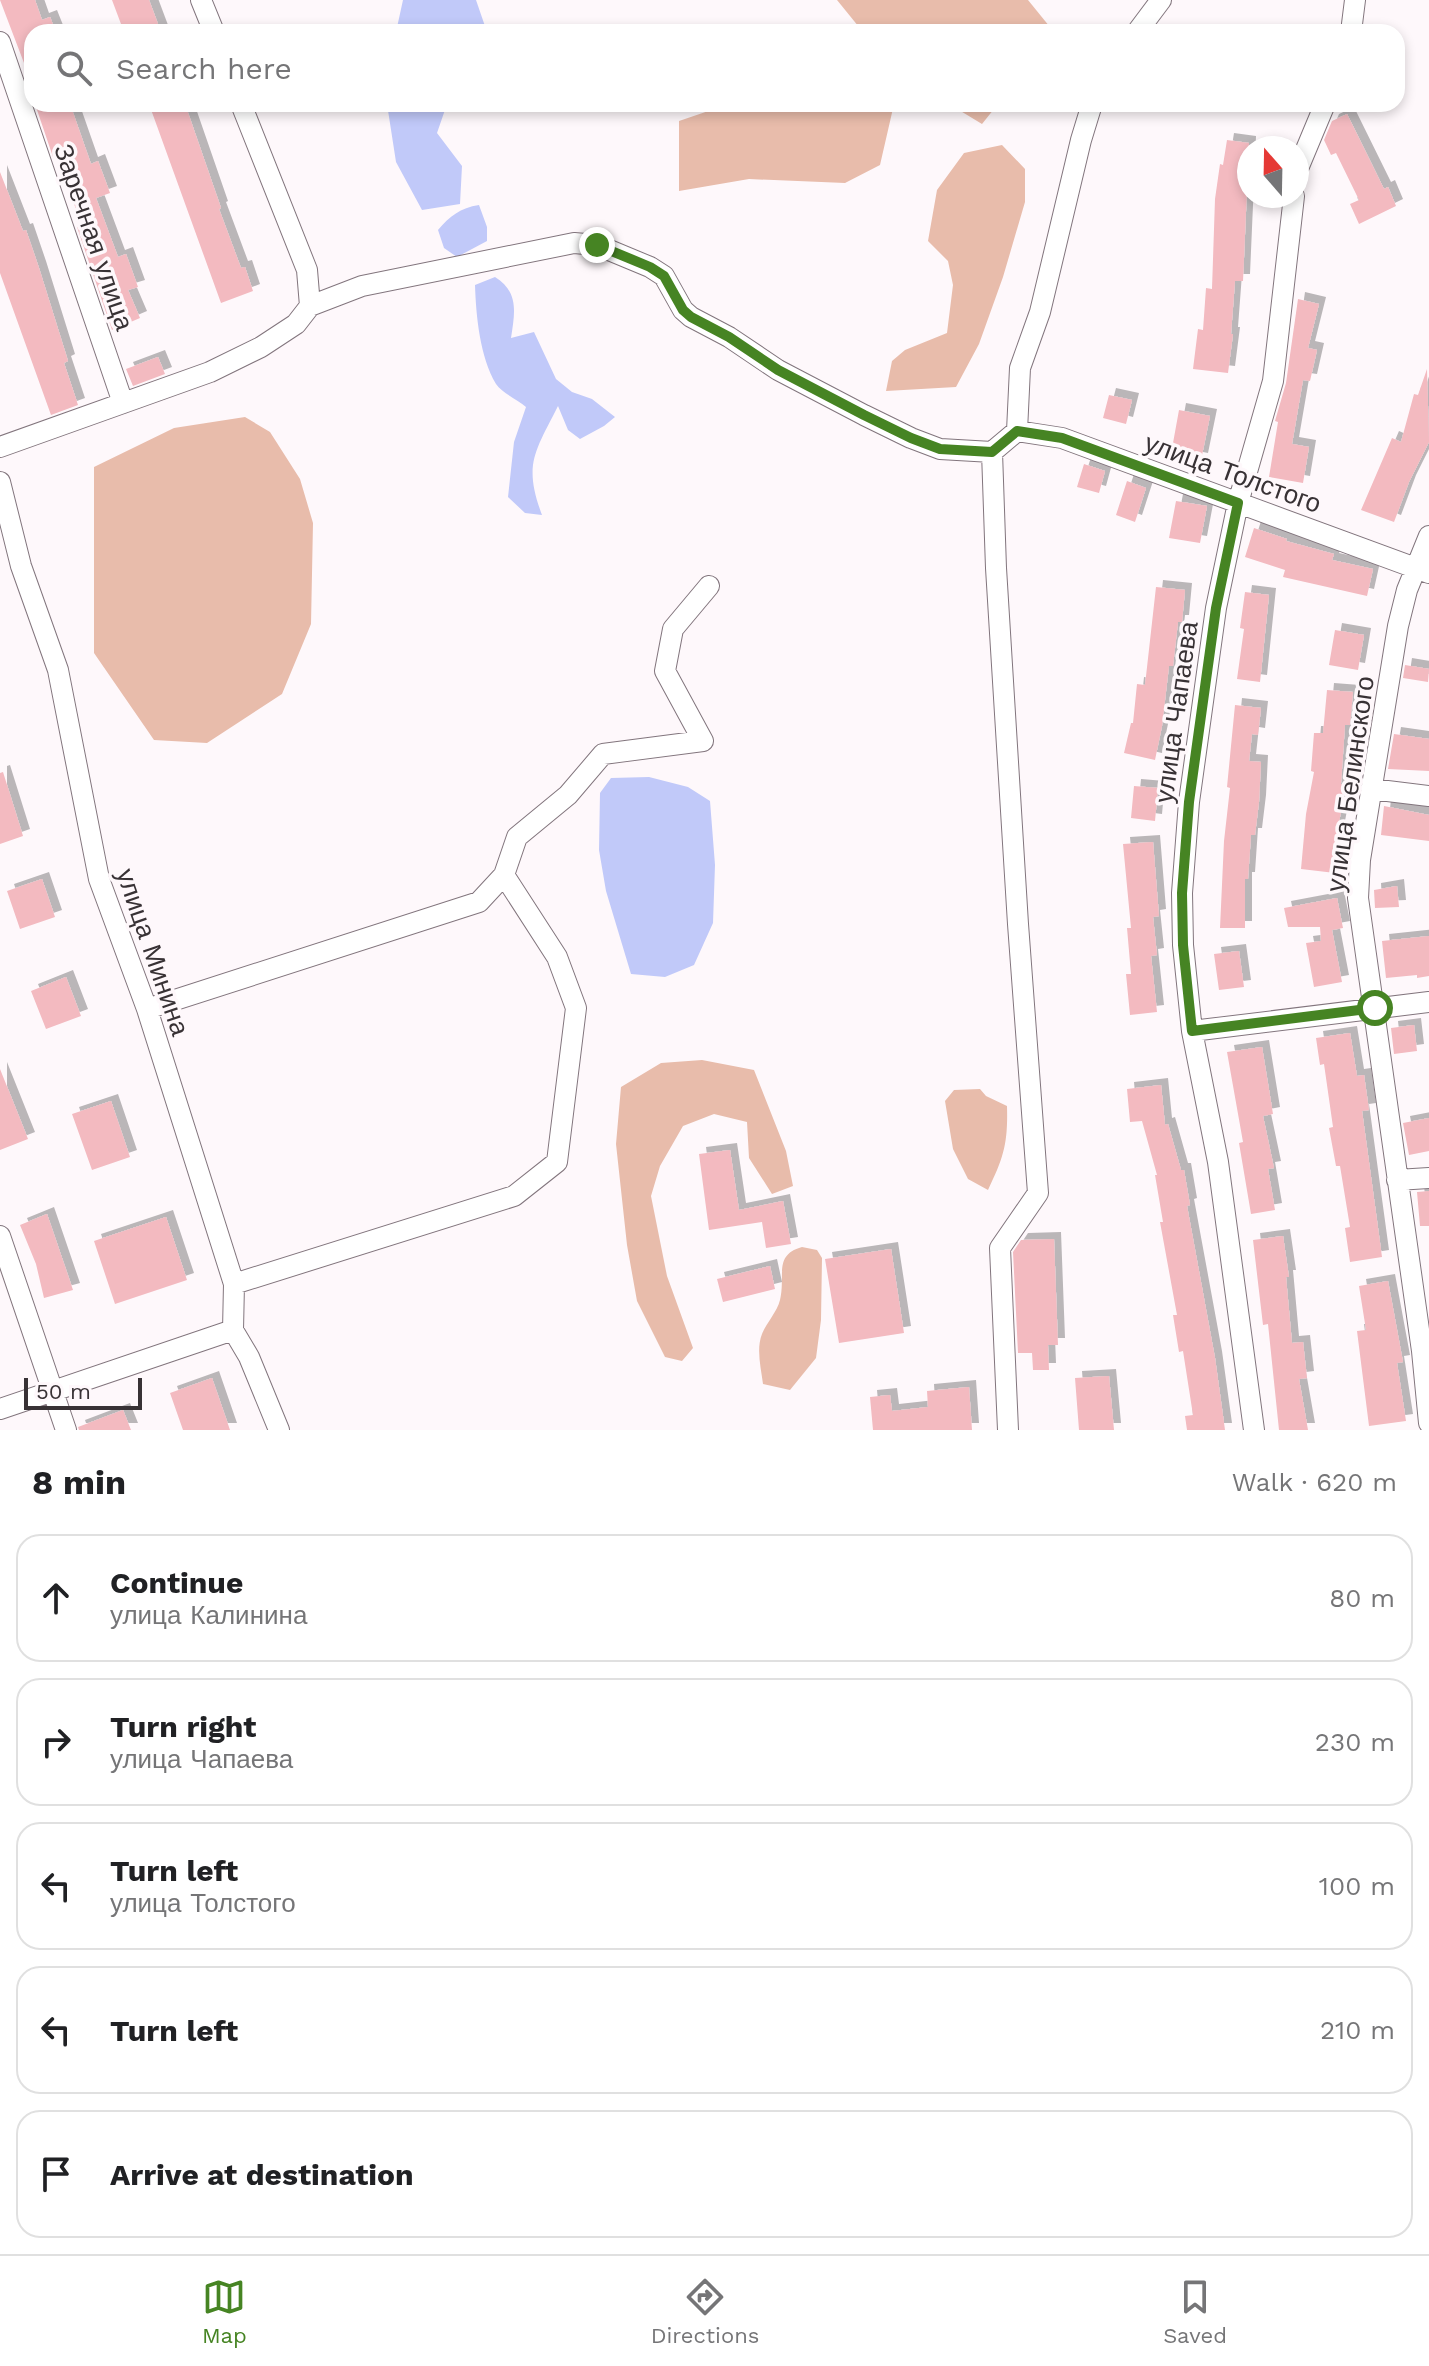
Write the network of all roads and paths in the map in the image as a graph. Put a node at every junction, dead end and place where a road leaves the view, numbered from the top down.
1 (201, 0) edge
2 (1161, 0) edge
3 (1355, 0) edge
4 (211, 24) edge
5 (1143, 24) edge
6 (1352, 24) edge
7 (0, 42) edge
8 (244, 112) edge
9 (1090, 112) edge
10 (1322, 112) edge
11 (1309, 142) edge
12 (1293, 208) edge
13 (310, 306) junction
14 (123, 403) junction
15 (1017, 431) junction
16 (0, 447) edge
17 (992, 452) junction
18 (0, 482) edge
19 (1238, 503) junction
20 (1429, 536) edge
21 (1422, 570) edge
22 (709, 586) dead end
23 (1371, 789) junction
24 (1429, 796) edge
25 (504, 875) junction
26 (1429, 1002) edge
27 (1375, 1008) junction
28 (147, 1009) junction
29 (1192, 1031) junction
30 (1429, 1178) edge
31 (1397, 1180) junction
32 (0, 1236) edge
33 (234, 1284) junction
34 (233, 1330) junction
35 (1426, 1351) edge
36 (54, 1391) junction
37 (0, 1409) edge
38 (1429, 1423) edge
39 (66, 1430) edge
40 (279, 1430) edge
41 (1008, 1430) edge
42 (1254, 1430) edge

1 - 4 street
2 - 5 street
3 - 6 street
7 - 14 street, Заречная улица
8 - 13 street
9 - 15 street
10 - 11 street
12 - 19 street, улица Чапаева
13 - 14 street
13 - 17 street
14 - 16 street
15 - 17 street
15 - 19 street, улица Толстого
17 - 41 street
18 - 28 street, улица Минина
19 - 21 street, улица Толстого
19 - 29 street, улица Чапаева
20 - 21 street, улица Белинского
21 - 23 street, улица Белинского
22 - 25 street
23 - 24 street
23 - 27 street, улица Белинского
25 - 28 street
25 - 33 street
26 - 27 street
27 - 29 street
27 - 31 street, улица Белинского
28 - 33 street, улица Минина
29 - 42 street, улица Чапаева
30 - 31 street
31 - 35 street, улица Белинского
32 - 36 street
33 - 34 street, улица Минина
34 - 36 street
34 - 40 street
35 - 38 street, улица Белинского
36 - 37 street
36 - 39 street

